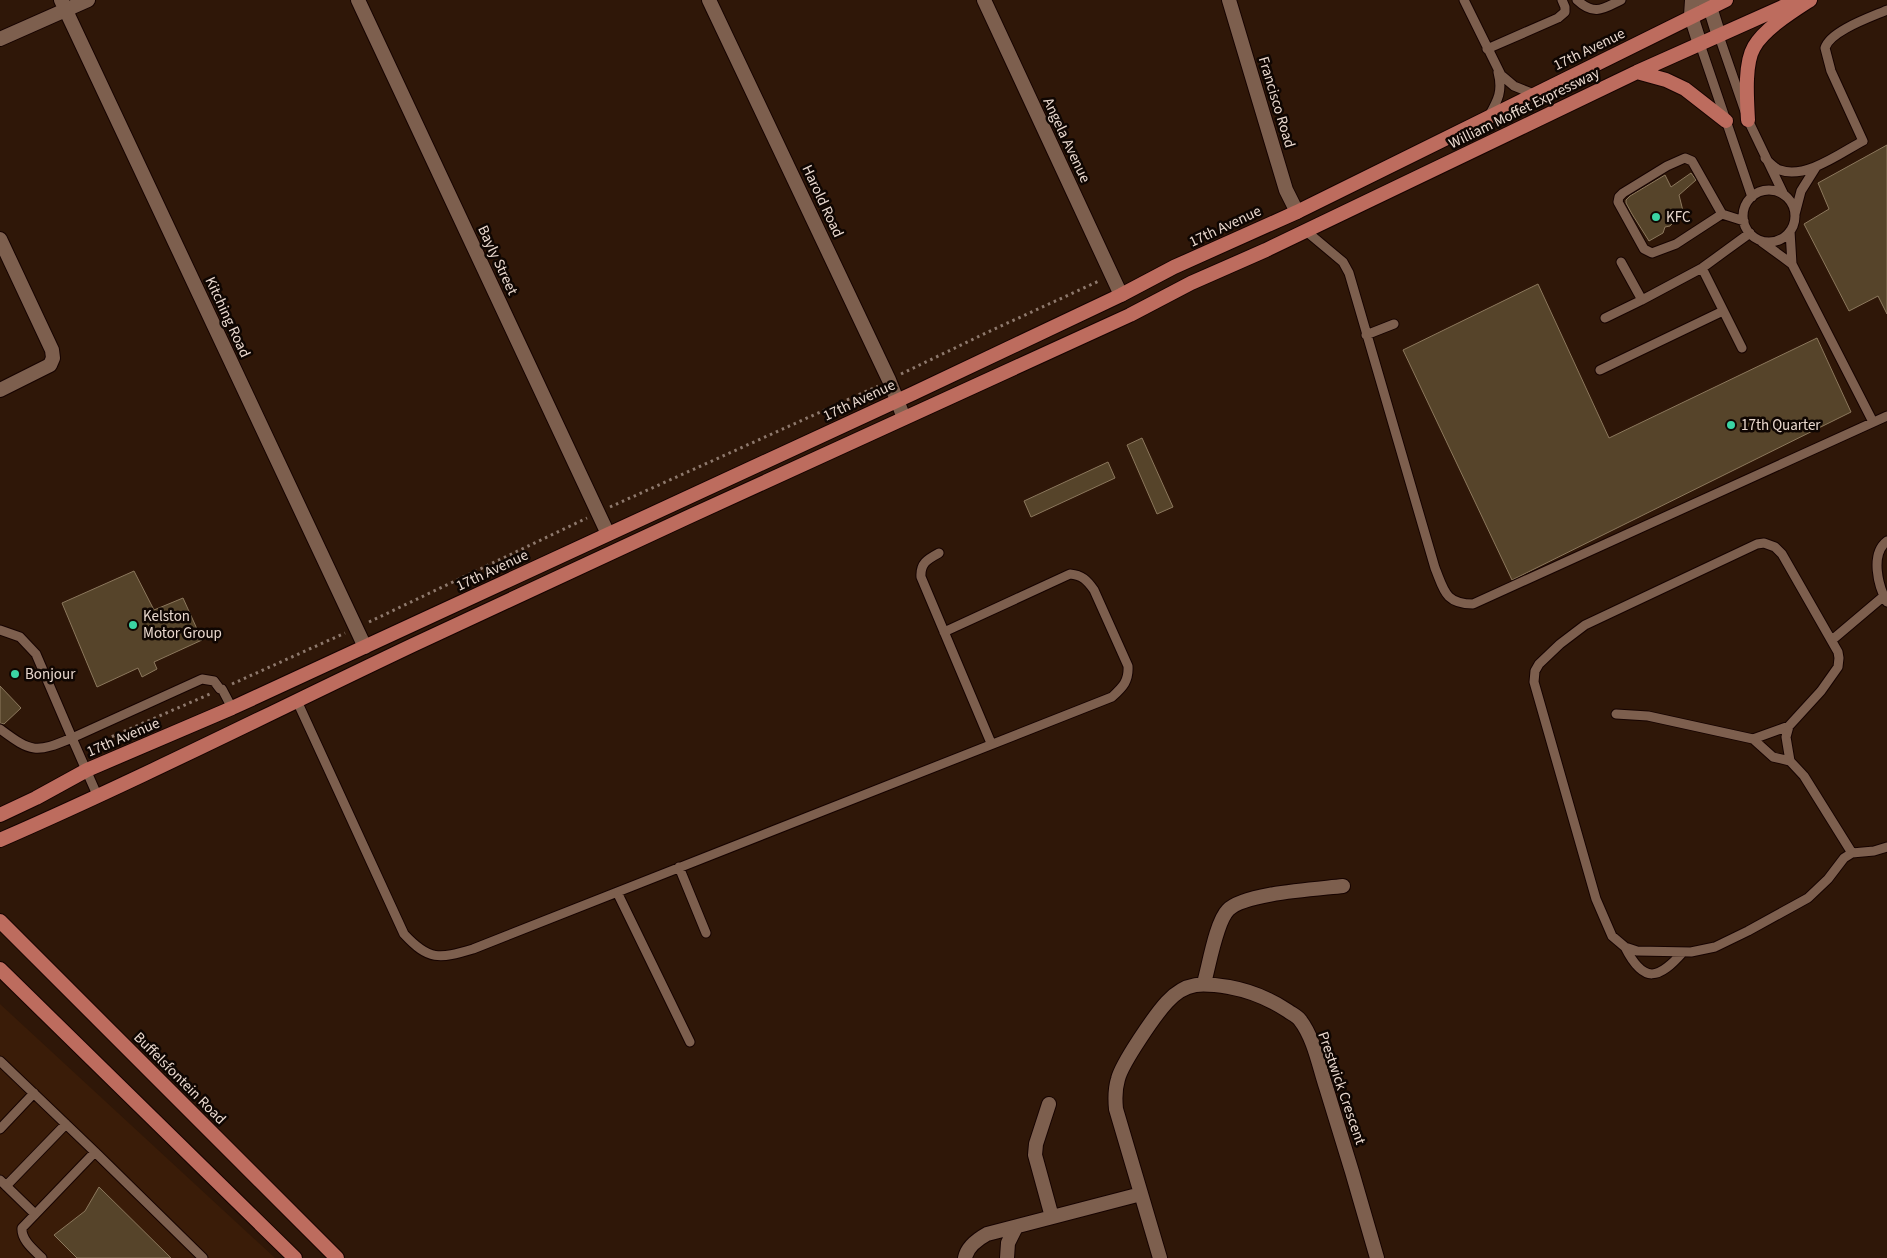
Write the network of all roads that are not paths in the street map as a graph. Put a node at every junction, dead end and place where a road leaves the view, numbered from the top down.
1 (88, 0) edge
2 (358, 0) edge
3 (709, 0) edge
4 (984, 0) edge
5 (1230, 0) edge
6 (1464, 0) edge
7 (1562, 0) edge
8 (1578, 0) edge
9 (1621, 0) edge
10 (1692, 0) edge
11 (1726, 0) edge
12 (1798, 0) edge
13 (1810, 0) edge
14 (1707, 4) edge
15 (64, 5) edge
16 (1887, 10) edge
17 (1691, 16) junction
18 (1719, 36) junction
19 (0, 40) edge
20 (1700, 44) junction
21 (1487, 49) junction
22 (1496, 67) junction
23 (1637, 72) junction
24 (1534, 94) junction
25 (1488, 116) junction
26 (1748, 120) junction
27 (1726, 121) junction
28 (1765, 158) junction
29 (1816, 167) junction
30 (1784, 195) junction
31 (1752, 197) junction
32 (1296, 212) junction
33 (1722, 214) junction
34 (1795, 216) junction
35 (1744, 221) junction
36 (1306, 231) junction
37 (1790, 231) junction
38 (1750, 233) junction
39 (0, 239) edge
40 (1761, 241) junction
41 (1621, 262) dead end
42 (1792, 264) junction
43 (1702, 268) junction
44 (1121, 295) junction
45 (1642, 300) junction
46 (1722, 311) junction
47 (1605, 318) dead end
48 (1394, 324) dead end
49 (1366, 335) junction
50 (1742, 348) dead end
51 (1600, 370) dead end
52 (0, 390) edge
53 (898, 400) junction
54 (1887, 416) edge
55 (904, 418) junction
56 (1873, 422) junction
57 (608, 534) junction
58 (1887, 540) edge
59 (940, 552) dead end
60 (1885, 599) edge
61 (944, 632) junction
62 (2, 633) edge
63 (1832, 640) junction
64 (365, 647) junction
65 (287, 682) junction
66 (297, 701) junction
67 (232, 708) junction
68 (1616, 714) dead end
69 (1789, 726) junction
70 (0, 729) edge
71 (72, 738) junction
72 (1753, 739) junction
73 (991, 743) junction
74 (1790, 761) junction
75 (87, 770) junction
76 (98, 797) junction
77 (0, 815) edge
78 (19, 832) junction
79 (0, 840) edge
80 (1887, 847) edge
81 (0, 849) edge
82 (1852, 853) junction
83 (679, 868) junction
84 (1343, 886) dead end
85 (617, 892) junction
86 (0, 921) edge
87 (706, 933) dead end
88 (1625, 947) junction
89 (1684, 952) junction
90 (0, 969) edge
91 (1204, 983) junction
92 (690, 1042) dead end
93 (1, 1065) edge
94 (34, 1094) junction
95 (1049, 1104) dead end
96 (66, 1124) junction
97 (0, 1129) edge
98 (95, 1152) junction
99 (3, 1183) edge
100 (1141, 1194) junction
101 (35, 1214) junction
102 (1052, 1217) junction
103 (1016, 1227) junction
104 (42, 1258) edge
105 (203, 1258) edge
106 (295, 1258) edge
107 (337, 1258) edge
108 (966, 1258) edge
109 (1007, 1258) edge
110 (1160, 1258) edge
111 (1377, 1258) edge

1 - 15 street
2 - 57 street, Bayly Street
3 - 53 street, Harold Road
4 - 44 street, Angela Avenue
5 - 32 street, Francisco Road
6 - 21 lane
7 - 21 lane
8 - 9 lane
10 - 17 street
11 - 14 main road, 17th Avenue
12 - 18 main road, William Moffet Expressway
13 - 26 main road
14 - 17 main road, 17th Avenue
14 - 18 street
15 - 19 street
15 - 64 street, Kitching Road
16 - 29 lane
17 - 20 street
17 - 24 main road, 17th Avenue
18 - 20 main road, William Moffet Expressway
18 - 26 lane
20 - 23 main road, William Moffet Expressway
20 - 27 lane
21 - 22 lane
22 - 24 lane
22 - 25 lane
23 - 27 main road
23 - 36 main road, William Moffet Expressway
24 - 25 main road, 17th Avenue
25 - 32 main road, 17th Avenue
26 - 28 lane
27 - 31 lane
28 - 29 lane
28 - 30 lane
29 - 34 lane
30 - 31 lane
30 - 34 lane
31 - 35 lane
32 - 44 main road, 17th Avenue
33 - 33 lane
33 - 35 lane
34 - 37 lane
35 - 38 lane
36 - 49 lane
36 - 55 main road, William Moffet Expressway
37 - 40 lane
37 - 42 lane
38 - 40 lane
38 - 43 lane
39 - 52 street
40 - 42 lane
41 - 45 lane
42 - 56 lane
43 - 45 lane
43 - 46 lane
44 - 53 main road, 17th Avenue
45 - 47 lane
46 - 50 lane
46 - 51 lane
48 - 49 lane
49 - 56 lane
53 - 55 street, Harold Road
53 - 57 main road, 17th Avenue
54 - 56 lane
55 - 66 main road
57 - 64 main road, 17th Avenue
58 - 60 lane
59 - 61 lane
60 - 63 lane
61 - 73 lane
61 - 73 lane
62 - 71 lane
63 - 69 lane
63 - 88 lane
64 - 65 main road, 17th Avenue
65 - 66 main road
65 - 67 main road, 17th Avenue
66 - 76 main road
66 - 85 lane
67 - 71 lane
67 - 75 main road, 17th Avenue
68 - 72 lane
69 - 72 lane
69 - 74 lane
70 - 71 lane
71 - 75 lane
72 - 74 lane
73 - 83 lane
74 - 82 lane
75 - 76 lane
75 - 77 main road, 17th Avenue
76 - 78 main road
78 - 79 main road
78 - 81 main road
80 - 82 lane
82 - 89 lane
83 - 85 lane
83 - 87 lane
84 - 91 street
85 - 92 lane
86 - 107 main road, Buffelsfontein Road
88 - 89 lane
88 - 89 lane
90 - 106 main road
91 - 100 street, Prestwick Crescent
91 - 111 street, Prestwick Crescent
93 - 94 lane
94 - 96 lane
94 - 97 lane
95 - 102 street
96 - 98 lane
96 - 99 lane
98 - 101 lane
98 - 105 lane
99 - 101 lane
100 - 102 street
100 - 110 street, Prestwick Crescent
101 - 104 lane
102 - 103 street
103 - 108 street
103 - 109 street

